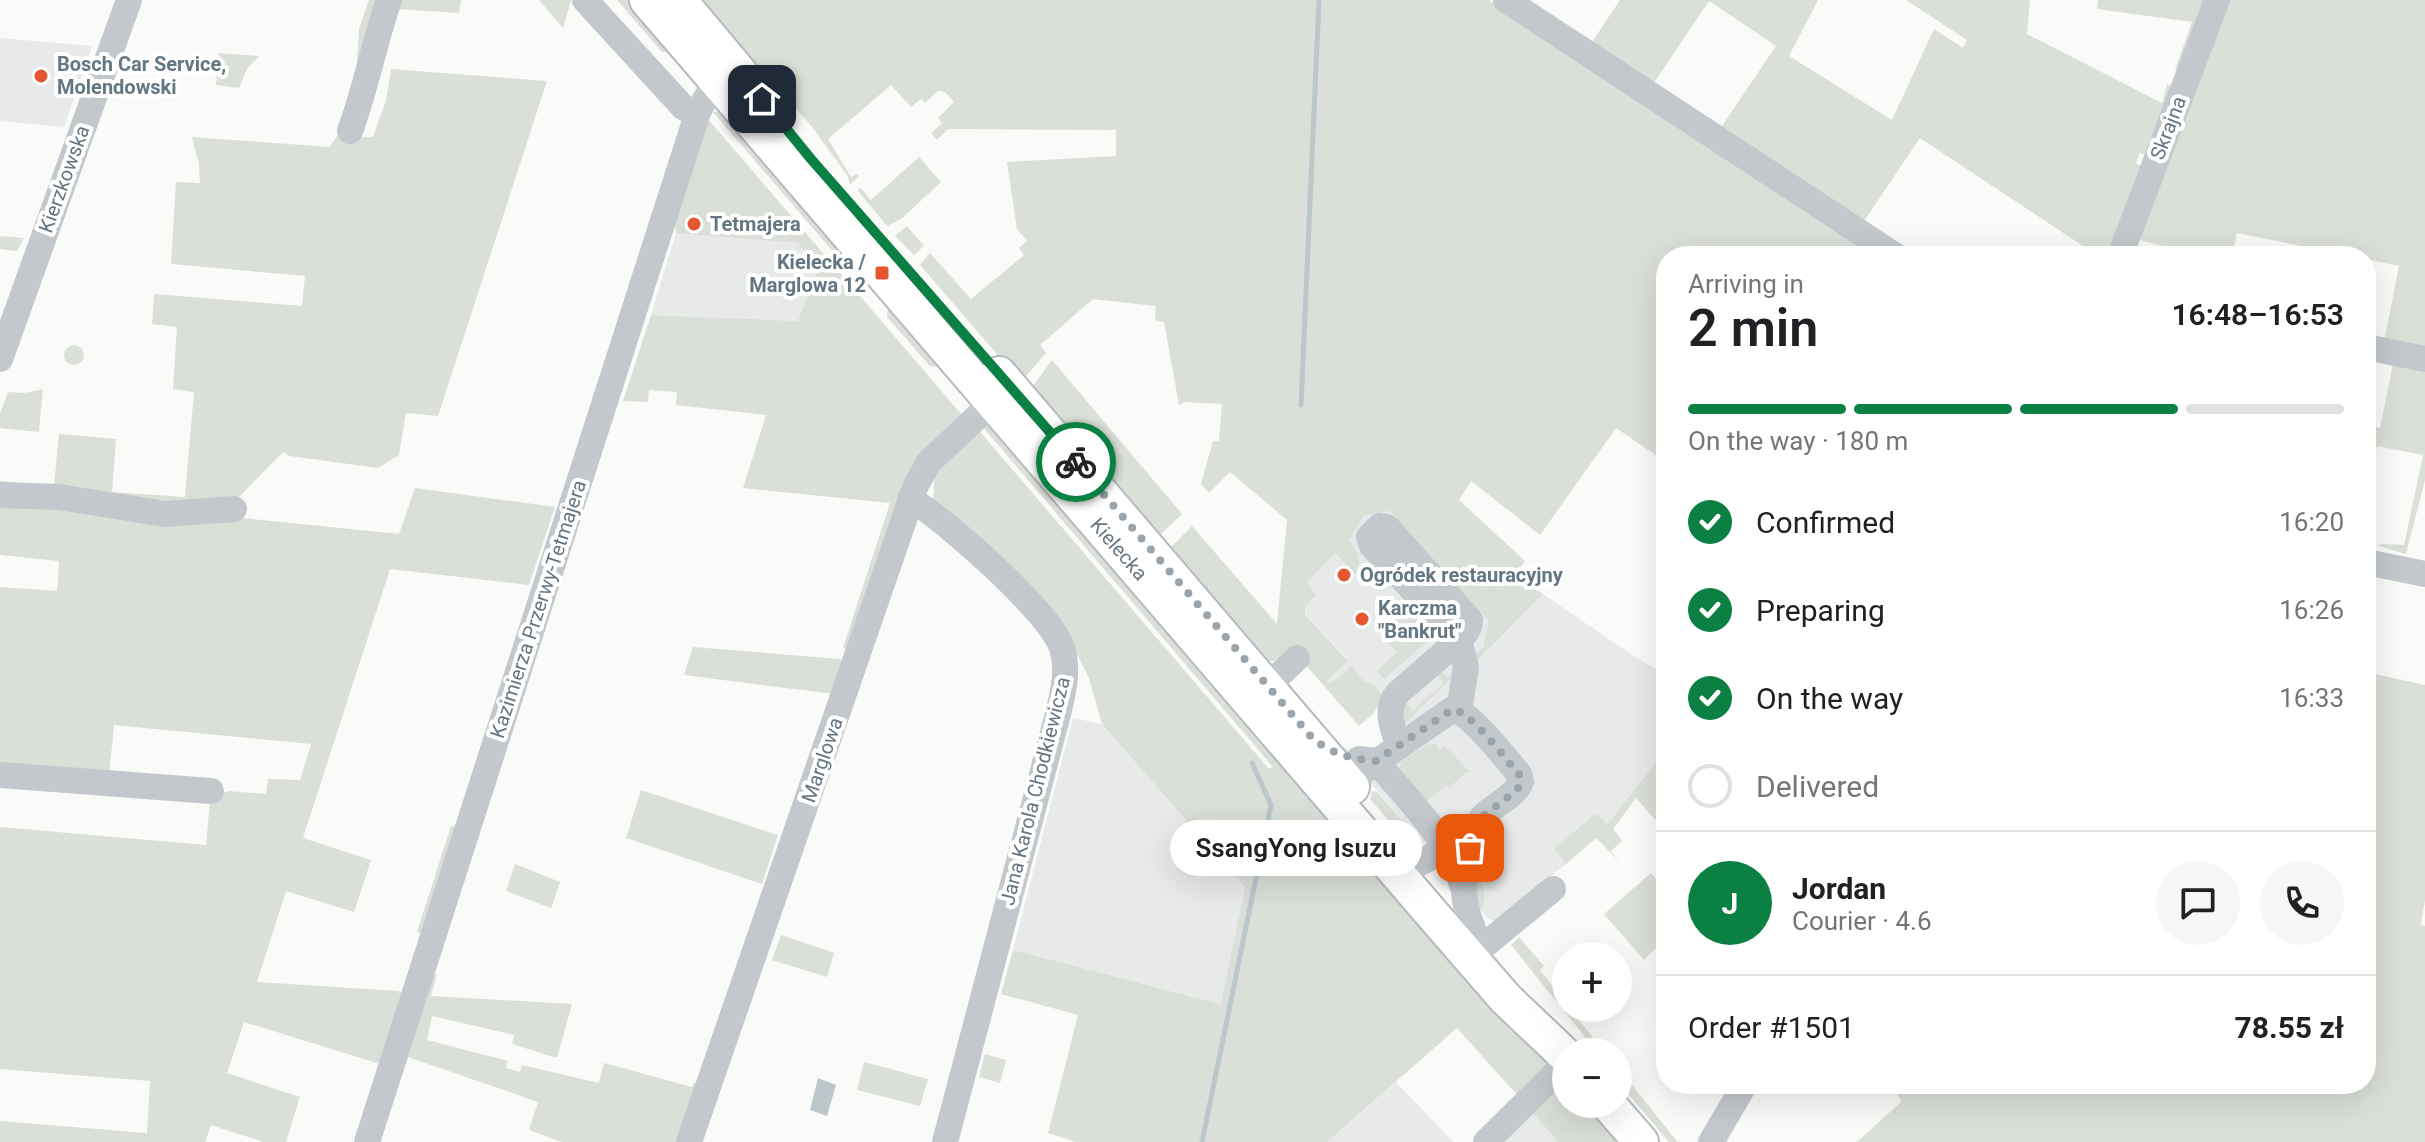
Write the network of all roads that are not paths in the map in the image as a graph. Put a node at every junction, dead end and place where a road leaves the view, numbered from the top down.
1 (129, 0) edge
2 (389, 0) edge
3 (585, 0) edge
4 (647, 0) edge
5 (679, 0) edge
6 (1506, 0) edge
7 (2217, 0) edge
8 (730, 73) junction
9 (697, 115) junction
10 (350, 131) dead end
11 (1881, 246) edge
12 (2124, 246) edge
13 (2376, 349) edge
14 (0, 359) edge
15 (2425, 359) edge
16 (997, 389) junction
17 (0, 495) edge
18 (910, 499) junction
19 (234, 509) dead end
20 (2376, 564) edge
21 (2425, 574) edge
22 (1297, 658) dead end
23 (1268, 686) junction
24 (1459, 711) junction
25 (1313, 739) junction
26 (1399, 746) junction
27 (1376, 761) junction
28 (0, 775) edge
29 (1348, 782) junction
30 (211, 791) dead end
31 (1348, 817) junction
32 (1481, 818) junction
33 (1379, 852) junction
34 (1432, 856) junction
35 (1553, 889) dead end
36 (1439, 922) junction
37 (1474, 923) junction
38 (1555, 1038) edge
39 (1552, 1042) edge
40 (1552, 1077) edge
41 (1739, 1094) edge
42 (1620, 1118) edge
43 (367, 1142) edge
44 (689, 1142) edge
45 (945, 1142) edge
46 (1486, 1142) edge
47 (1641, 1142) edge
48 (1711, 1142) edge

1 - 14 street, Kierzkowska
2 - 10 street
3 - 9 street
4 - 8 main road, Kielecka
5 - 8 main road, Kielecka
6 - 11 street
7 - 12 street, Skrajna
8 - 9 street, Kazimierza Przerwy-Tetmajera
8 - 16 main road, Kielecka
9 - 43 street, Kazimierza Przerwy-Tetmajera
13 - 15 street
16 - 18 street, Marglowa
16 - 23 main road, Kielecka
16 - 31 main road, Kielecka
17 - 19 street
18 - 44 street, Marglowa
18 - 45 street, Jana Karola Chodkiewicza
20 - 21 street
22 - 23 street
23 - 25 main road, Kielecka
24 - 26 street
24 - 26 street
24 - 32 street
25 - 27 street
25 - 29 main road, Kielecka
26 - 27 street
27 - 29 street
27 - 34 street
28 - 30 street
29 - 31 street
29 - 34 main road, Kielecka
31 - 33 main road, Kielecka
32 - 34 street
32 - 37 street
33 - 34 street
33 - 36 main road, Kielecka
34 - 37 main road, Kielecka
35 - 37 street
36 - 37 street
36 - 39 main road, Kielecka
37 - 38 main road, Kielecka
40 - 46 street
41 - 48 street
42 - 47 main road

